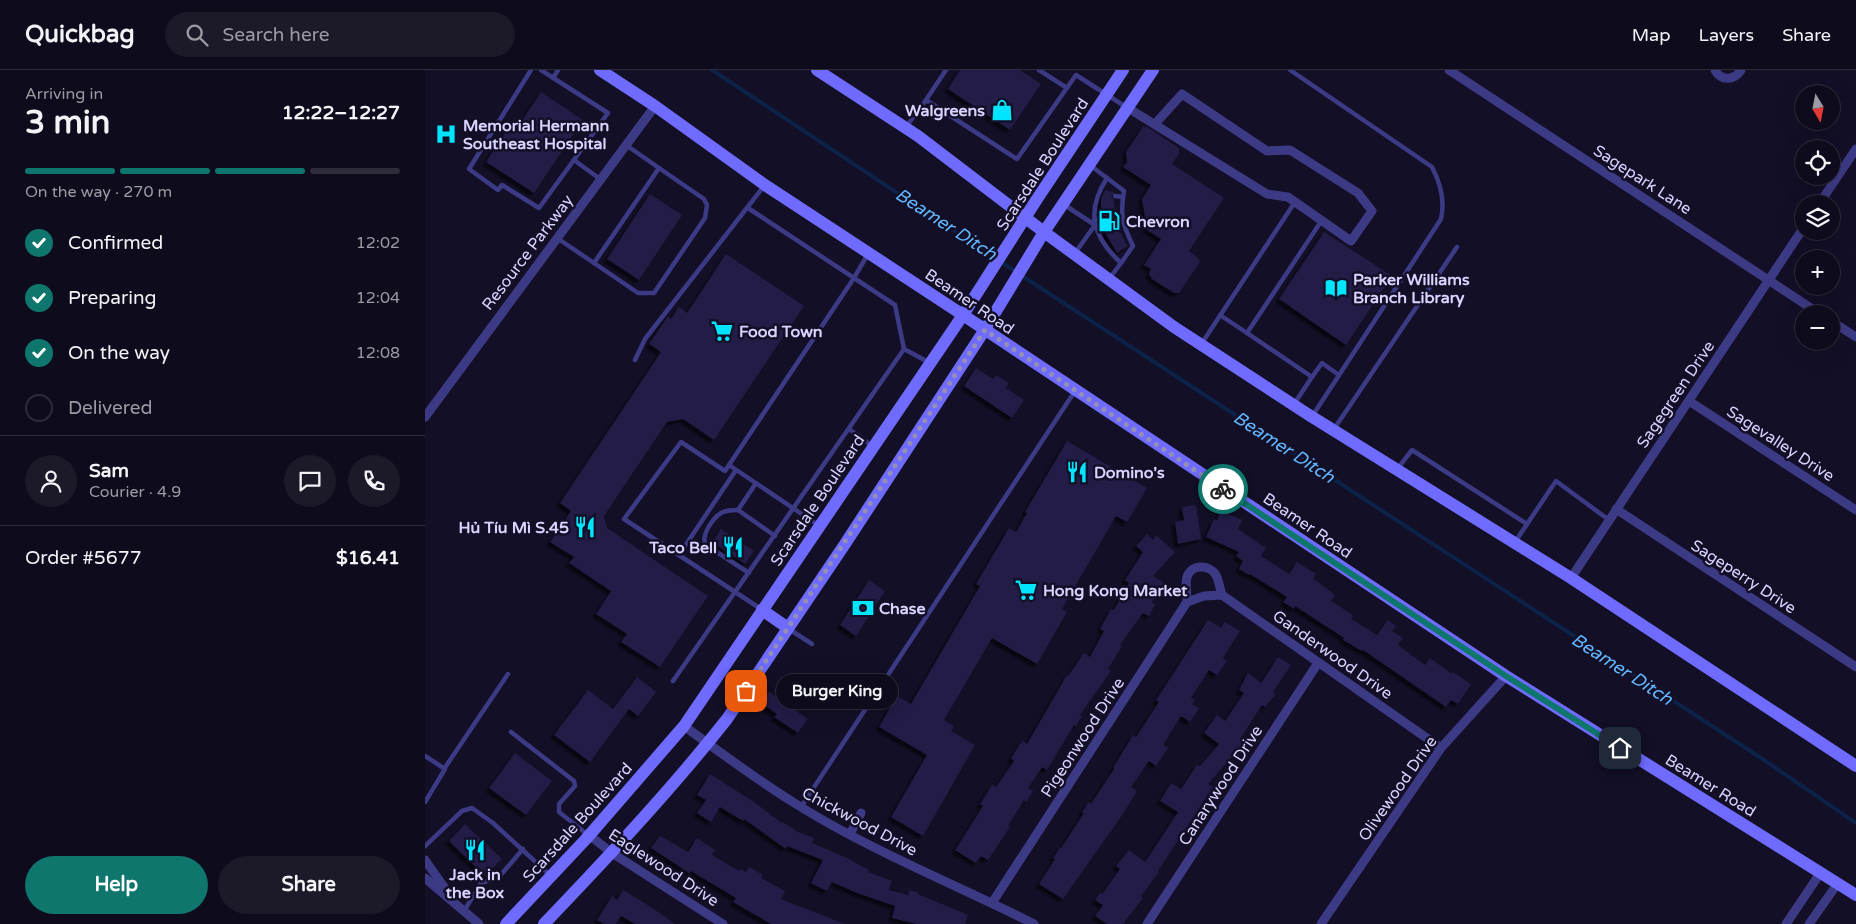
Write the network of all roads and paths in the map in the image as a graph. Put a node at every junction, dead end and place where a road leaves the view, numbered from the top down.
1 (531, 70) edge
2 (541, 70) edge
3 (558, 70) edge
4 (600, 70) edge
5 (817, 70) edge
6 (946, 70) edge
7 (1039, 70) edge
8 (1080, 70) edge
9 (1123, 70) edge
10 (1153, 70) edge
11 (1290, 70) edge
12 (1449, 70) edge
13 (1715, 70) edge
14 (1741, 70) edge
15 (1076, 75) junction
16 (553, 78) junction
17 (1067, 88) junction
18 (1107, 95) junction
19 (926, 100) junction
20 (655, 106) junction
21 (1127, 108) junction
22 (1155, 124) junction
23 (905, 128) junction
24 (626, 145) junction
25 (1856, 149) edge
26 (574, 160) junction
27 (1089, 165) junction
28 (659, 168) junction
29 (1107, 178) junction
30 (600, 179) junction
31 (765, 185) junction
32 (1825, 195) edge
33 (1115, 196) dead end
34 (1123, 198) junction
35 (1295, 202) junction
36 (1063, 204) junction
37 (1114, 205) dead end
38 (1122, 206) junction
39 (748, 208) junction
40 (1122, 216) junction
41 (1115, 217) dead end
42 (1102, 219) dead end
43 (1321, 220) junction
44 (1095, 222) junction
45 (1022, 223) junction
46 (1124, 226) junction
47 (1117, 228) dead end
48 (1045, 232) junction
49 (1105, 233) dead end
50 (1127, 234) junction
51 (1099, 235) junction
52 (557, 238) junction
53 (1122, 238) dead end
54 (1795, 240) edge
55 (1457, 247) dead end
56 (868, 253) junction
57 (1074, 254) junction
58 (594, 263) junction
59 (1121, 263) junction
60 (854, 278) junction
61 (1109, 280) junction
62 (1768, 280) junction
63 (1806, 305) edge
64 (963, 315) junction
65 (1220, 315) junction
66 (1840, 327) edge
67 (985, 330) junction
68 (1247, 333) junction
69 (1856, 337) edge
70 (1201, 344) junction
71 (903, 349) junction
72 (635, 360) dead end
73 (930, 363) junction
74 (1339, 375) junction
75 (1312, 376) junction
76 (1075, 390) junction
77 (1689, 401) junction
78 (1294, 405) junction
79 (425, 417) edge
80 (1312, 417) junction
81 (849, 429) junction
82 (1333, 431) junction
83 (872, 447) junction
84 (729, 465) junction
85 (736, 470) junction
86 (1397, 470) junction
87 (756, 483) junction
88 (794, 508) junction
89 (1616, 509) junction
90 (738, 510) junction
91 (1856, 510) edge
92 (1609, 520) junction
93 (1527, 524) junction
94 (819, 525) junction
95 (775, 536) junction
96 (1514, 543) junction
97 (679, 556) junction
98 (749, 573) junction
99 (1571, 578) junction
100 (736, 592) junction
101 (1222, 595) junction
102 (1187, 602) junction
103 (762, 610) junction
104 (788, 628) junction
105 (811, 644) dead end
106 (1318, 663) junction
107 (1856, 667) edge
108 (507, 674) dead end
109 (1506, 676) junction
110 (673, 680) dead end
111 (684, 726) junction
112 (511, 732) dead end
113 (708, 743) junction
114 (1441, 748) junction
115 (425, 756) edge
116 (1856, 766) edge
117 (445, 769) junction
118 (425, 802) edge
119 (801, 807) junction
120 (861, 813) dead end
121 (850, 834) junction
122 (589, 835) junction
123 (425, 846) edge
124 (523, 849) junction
125 (612, 852) junction
126 (425, 860) edge
127 (1821, 872) junction
128 (551, 876) junction
129 (425, 878) edge
130 (1838, 883) junction
131 (1856, 895) edge
132 (455, 903) junction
133 (992, 903) junction
134 (464, 911) junction
135 (479, 924) edge
136 (506, 924) edge
137 (544, 924) edge
138 (723, 924) edge
139 (1034, 924) edge
140 (1147, 924) edge
141 (1321, 924) edge
142 (1787, 924) edge
143 (1809, 924) edge

1 - 26 lane
2 - 16 lane
3 - 16 lane
4 - 20 main road, Beamer Road
5 - 23 main road
6 - 19 lane
7 - 17 lane
8 - 15 lane
9 - 18 main road, Scarsdale Boulevard
10 - 21 main road
11 - 74 lane
12 - 62 street, Sagepark Lane
13 - 14 street
15 - 17 lane
15 - 18 lane
16 - 26 lane
17 - 19 lane
18 - 21 lane
18 - 45 main road, Scarsdale Boulevard
19 - 23 lane
20 - 24 street, Resource Parkway
20 - 31 main road, Beamer Road
21 - 22 street
21 - 27 main road
22 - 35 street
22 - 43 street
23 - 45 main road
24 - 28 lane
24 - 30 street, Resource Parkway
25 - 32 street
26 - 30 lane
27 - 29 lane
27 - 36 main road
28 - 58 lane
28 - 58 lane
29 - 34 lane
29 - 44 lane
30 - 52 street, Resource Parkway
31 - 39 lane
31 - 56 main road, Beamer Road
33 - 34 lane
34 - 38 lane
35 - 43 street
35 - 65 lane
36 - 44 lane
36 - 48 main road
37 - 38 lane
38 - 40 lane
39 - 60 lane
39 - 72 lane
40 - 41 lane
40 - 46 lane
42 - 44 lane
43 - 68 lane
44 - 51 lane
44 - 57 lane
45 - 48 main road
45 - 64 main road, Scarsdale Boulevard
46 - 47 lane
46 - 50 lane
48 - 57 main road
48 - 67 main road
49 - 51 lane
50 - 53 lane
50 - 59 lane
51 - 59 lane
52 - 58 lane
52 - 79 street, Resource Parkway
54 - 62 street, Sagegreen Drive
55 - 82 lane
56 - 60 lane
56 - 64 main road, Beamer Road
57 - 61 main road
59 - 61 lane
60 - 71 lane
60 - 84 lane
61 - 70 main road
62 - 63 street, Sagepark Lane
62 - 77 street, Sagegreen Drive
64 - 67 main road, Beamer Road
64 - 73 main road, Scarsdale Boulevard
65 - 68 lane
65 - 70 lane
66 - 69 street
67 - 76 main road, Beamer Road
67 - 104 main road
68 - 75 lane
70 - 78 main road
71 - 73 lane
71 - 81 lane
73 - 83 main road, Scarsdale Boulevard
74 - 75 lane
74 - 80 lane
75 - 78 lane
76 - 109 main road, Beamer Road
76 - 119 lane
77 - 89 street, Sagegreen Drive
77 - 91 street, Sagevalley Drive
78 - 80 main road
80 - 82 main road
81 - 83 lane
81 - 88 lane
82 - 86 main road
83 - 94 main road, Scarsdale Boulevard
84 - 85 lane
84 - 97 lane
85 - 87 lane
85 - 97 lane
86 - 93 lane
86 - 96 main road
87 - 88 lane
87 - 90 lane
88 - 94 lane
88 - 95 lane
89 - 92 street, Sagegreen Drive
89 - 107 street, Sageperry Drive
90 - 95 lane
90 - 98 lane
92 - 93 lane
92 - 99 street, Sagegreen Drive
93 - 96 lane
94 - 103 main road, Scarsdale Boulevard
95 - 98 lane
96 - 99 main road
97 - 100 lane
98 - 100 lane
99 - 116 main road
100 - 103 lane
100 - 110 lane
101 - 102 street
101 - 102 street
101 - 106 street, Ganderwood Drive
102 - 133 street, Pigeonwood Drive
103 - 104 main road
103 - 111 main road, Scarsdale Boulevard
104 - 105 lane
104 - 113 main road
106 - 114 street, Ganderwood Drive
106 - 140 street, Canarywood Drive
108 - 117 lane
109 - 114 street, Olivewood Drive
109 - 127 main road, Beamer Road
111 - 113 street, Chickwood Drive
111 - 122 main road, Scarsdale Boulevard
112 - 122 lane
113 - 119 street, Chickwood Drive
113 - 125 main road
114 - 141 street, Olivewood Drive
115 - 117 lane
117 - 118 lane
119 - 121 street, Chickwood Drive
120 - 121 street
121 - 133 street, Chickwood Drive
122 - 125 street, Eaglewood Drive
122 - 128 main road, Scarsdale Boulevard
123 - 124 lane
124 - 128 lane
124 - 134 lane
125 - 137 main road
125 - 138 street, Eaglewood Drive
126 - 132 street
127 - 130 main road, Beamer Road
127 - 142 street
128 - 136 main road, Scarsdale Boulevard
129 - 132 street
130 - 131 main road, Beamer Road
130 - 143 street
132 - 134 street
133 - 139 street, Chickwood Drive
134 - 135 street

